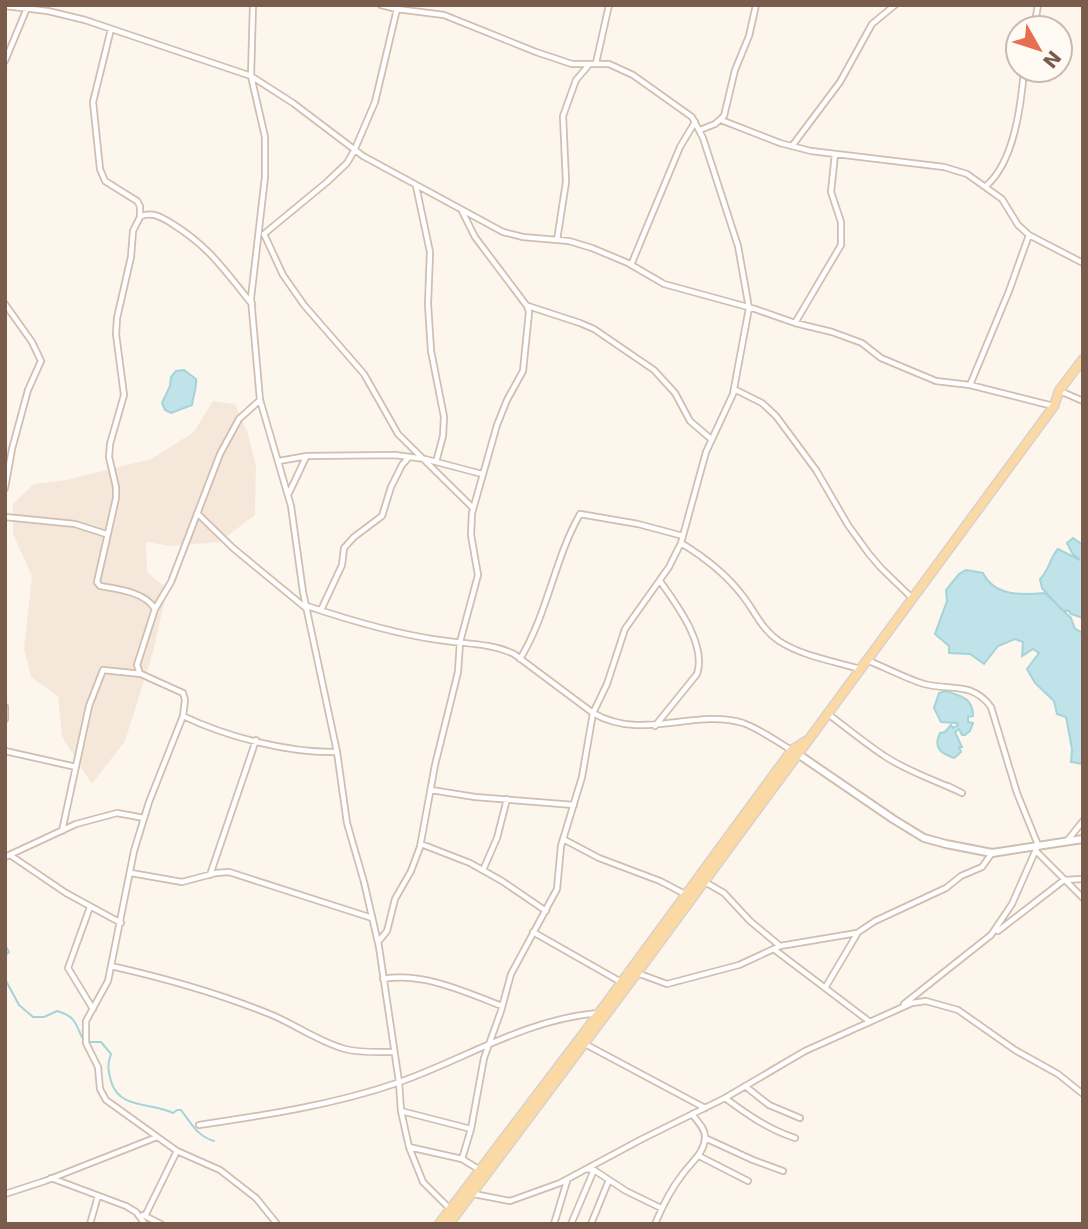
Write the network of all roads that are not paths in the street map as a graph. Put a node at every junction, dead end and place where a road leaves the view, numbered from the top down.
1 (253, 5) edge
2 (381, 5) edge
3 (609, 5) edge
4 (756, 5) edge
5 (895, 5) edge
6 (6, 6) edge
7 (27, 8) junction
8 (404, 8) edge
9 (397, 9) junction
10 (111, 29) junction
11 (5, 61) edge
12 (596, 63) junction
13 (589, 65) junction
14 (251, 75) junction
15 (1022, 84) edge
16 (721, 120) junction
17 (696, 121) junction
18 (700, 130) junction
19 (792, 146) junction
20 (354, 151) junction
21 (835, 154) junction
22 (416, 185) junction
23 (986, 186) junction
24 (461, 210) junction
25 (140, 217) junction
26 (1029, 235) junction
27 (261, 236) junction
28 (556, 240) junction
29 (1083, 263) edge
30 (631, 265) junction
31 (5, 304) edge
32 (252, 304) junction
33 (527, 306) junction
34 (749, 308) junction
35 (795, 323) junction
36 (1083, 359) edge
37 (970, 386) junction
38 (734, 389) junction
39 (1059, 391) junction
40 (260, 400) junction
41 (1083, 401) edge
42 (1054, 407) junction
43 (711, 439) junction
44 (307, 456) junction
45 (410, 457) junction
46 (425, 460) junction
47 (279, 461) junction
48 (436, 462) junction
49 (482, 474) junction
50 (5, 488) edge
51 (289, 495) junction
52 (473, 508) junction
53 (197, 513) junction
54 (5, 517) edge
55 (106, 534) junction
56 (683, 536) junction
57 (681, 543) junction
58 (660, 581) junction
59 (912, 597) junction
60 (307, 608) junction
61 (155, 609) junction
62 (321, 610) junction
63 (460, 642) junction
64 (520, 659) junction
65 (866, 659) junction
66 (860, 669) junction
67 (141, 674) junction
68 (5, 707) edge
69 (593, 713) junction
70 (827, 713) junction
71 (183, 716) junction
72 (5, 719) edge
73 (655, 726) junction
74 (256, 740) junction
75 (5, 751) edge
76 (337, 751) junction
77 (795, 753) junction
78 (76, 767) junction
79 (948, 786) dead end
80 (431, 790) junction
81 (507, 799) junction
82 (574, 805) junction
83 (144, 818) junction
84 (1083, 821) edge
85 (62, 831) junction
86 (563, 839) junction
87 (1083, 839) edge
88 (1067, 841) junction
89 (421, 844) junction
90 (1037, 848) junction
91 (992, 853) junction
92 (7, 856) edge
93 (483, 870) junction
94 (131, 873) junction
95 (210, 875) junction
96 (1083, 879) edge
97 (1064, 880) junction
98 (704, 882) junction
99 (686, 894) junction
100 (1083, 898) edge
101 (90, 907) junction
102 (546, 911) junction
103 (372, 918) junction
104 (121, 923) junction
105 (533, 932) junction
106 (857, 933) junction
107 (992, 935) junction
108 (378, 942) junction
109 (778, 948) junction
110 (111, 966) junction
111 (637, 974) junction
112 (383, 979) junction
113 (622, 982) junction
114 (825, 988) junction
115 (502, 1006) junction
116 (901, 1007) junction
117 (93, 1009) junction
118 (599, 1013) junction
119 (870, 1022) junction
120 (585, 1044) junction
121 (487, 1045) junction
122 (393, 1052) junction
123 (399, 1083) junction
124 (745, 1086) junction
125 (1083, 1094) edge
126 (725, 1098) junction
127 (705, 1108) junction
128 (401, 1111) junction
129 (692, 1114) junction
130 (800, 1118) dead end
131 (199, 1125) dead end
132 (471, 1129) junction
133 (157, 1137) junction
134 (705, 1138) junction
135 (794, 1138) dead end
136 (409, 1147) junction
137 (177, 1151) junction
138 (699, 1156) junction
139 (462, 1159) junction
140 (587, 1169) junction
141 (594, 1170) junction
142 (481, 1171) junction
143 (783, 1171) dead end
144 (51, 1178) junction
145 (567, 1180) junction
146 (609, 1180) junction
147 (748, 1181) dead end
148 (472, 1193) junction
149 (5, 1194) edge
150 (98, 1196) junction
151 (662, 1208) junction
152 (450, 1210) junction
153 (136, 1212) junction
154 (145, 1216) junction
155 (90, 1224) edge
156 (145, 1224) edge
157 (161, 1224) edge
158 (277, 1224) edge
159 (439, 1224) edge
160 (449, 1224) edge
161 (554, 1224) edge
162 (571, 1224) edge
163 (591, 1224) edge
164 (655, 1224) edge

1 - 14 street
2 - 9 street
3 - 12 street
4 - 16 street
5 - 19 street
6 - 7 street
7 - 10 street
7 - 11 street
8 - 9 street
8 - 13 street
9 - 20 street
10 - 14 street
10 - 25 street
12 - 13 street
12 - 17 street
13 - 28 street
14 - 20 street
14 - 27 street
15 - 23 street
16 - 18 street
16 - 19 street
17 - 18 street
17 - 30 street
18 - 34 street
19 - 21 street
20 - 22 street
20 - 27 street
21 - 23 street
21 - 35 street
22 - 24 street
22 - 48 street
23 - 26 street
24 - 28 street
24 - 33 street
25 - 32 street
25 - 55 street
26 - 29 street
26 - 37 street
27 - 32 street
27 - 46 street
28 - 30 street
30 - 34 street
31 - 50 street
32 - 40 street
33 - 43 street
33 - 49 street
34 - 35 street
34 - 38 street
35 - 37 street
36 - 39 main road
37 - 42 street
38 - 43 street
38 - 59 street
39 - 41 street
39 - 42 main road
40 - 47 street
40 - 53 street
42 - 59 main road
43 - 56 street
44 - 45 street
44 - 47 street
44 - 51 street
45 - 46 street
45 - 62 street
46 - 48 street
46 - 52 street
47 - 51 street
48 - 49 street
49 - 52 street
51 - 60 street
52 - 63 street
53 - 60 street
53 - 61 street
54 - 55 street
55 - 61 street
56 - 57 street
56 - 64 street
57 - 58 street
57 - 66 street
58 - 69 street
58 - 73 street
59 - 65 main road
60 - 62 street
60 - 76 street
61 - 67 street
62 - 63 street
63 - 64 street
63 - 80 street
64 - 69 street
65 - 66 main road
65 - 90 street
66 - 70 main road
67 - 71 street
67 - 78 street
68 - 72 street
69 - 73 street
69 - 82 street
70 - 77 main road
70 - 79 street
71 - 74 street
71 - 83 street
73 - 77 street
74 - 76 street
74 - 95 street
75 - 78 street
76 - 103 street
77 - 91 street
77 - 98 main road
77 - 99 main road
78 - 85 street
80 - 81 street
80 - 89 street
81 - 82 street
81 - 93 street
82 - 86 street
83 - 85 street
83 - 94 street
84 - 88 street
85 - 92 street
86 - 99 street
86 - 102 street
87 - 88 street
88 - 90 street
89 - 93 street
89 - 108 street
90 - 91 street
90 - 97 street
90 - 107 street
91 - 106 street
92 - 101 street
93 - 102 street
94 - 95 street
94 - 104 street
95 - 103 street
96 - 97 street
97 - 100 street
97 - 107 street
98 - 109 street
98 - 111 main road
99 - 113 main road
101 - 104 street
101 - 117 street
102 - 105 street
103 - 108 street
104 - 110 street
105 - 113 street
105 - 115 street
106 - 109 street
106 - 114 street
107 - 116 street
108 - 112 street
109 - 111 street
109 - 114 street
110 - 117 street
110 - 122 street
111 - 120 main road
112 - 115 street
112 - 122 street
113 - 118 main road
114 - 119 street
115 - 121 street
116 - 119 street
116 - 125 street
117 - 133 street
118 - 121 street
118 - 142 main road
119 - 124 street
120 - 127 street
120 - 148 main road
121 - 123 street
121 - 132 street
122 - 123 street
123 - 128 street
123 - 131 street
124 - 126 street
124 - 130 street
126 - 127 street
126 - 135 street
127 - 129 street
128 - 132 street
128 - 136 street
129 - 134 street
129 - 140 street
132 - 139 street
133 - 137 street
133 - 144 street
134 - 138 street
134 - 143 street
136 - 139 street
136 - 152 street
137 - 154 street
137 - 158 street
138 - 147 street
138 - 151 street
139 - 142 street
140 - 141 street
140 - 145 street
141 - 146 street
141 - 162 street
142 - 152 main road
144 - 149 street
144 - 150 street
145 - 148 street
145 - 161 street
146 - 151 street
146 - 163 street
148 - 160 main road
150 - 153 street
150 - 155 street
151 - 164 street
152 - 159 main road
153 - 154 street
153 - 156 street
154 - 157 street

